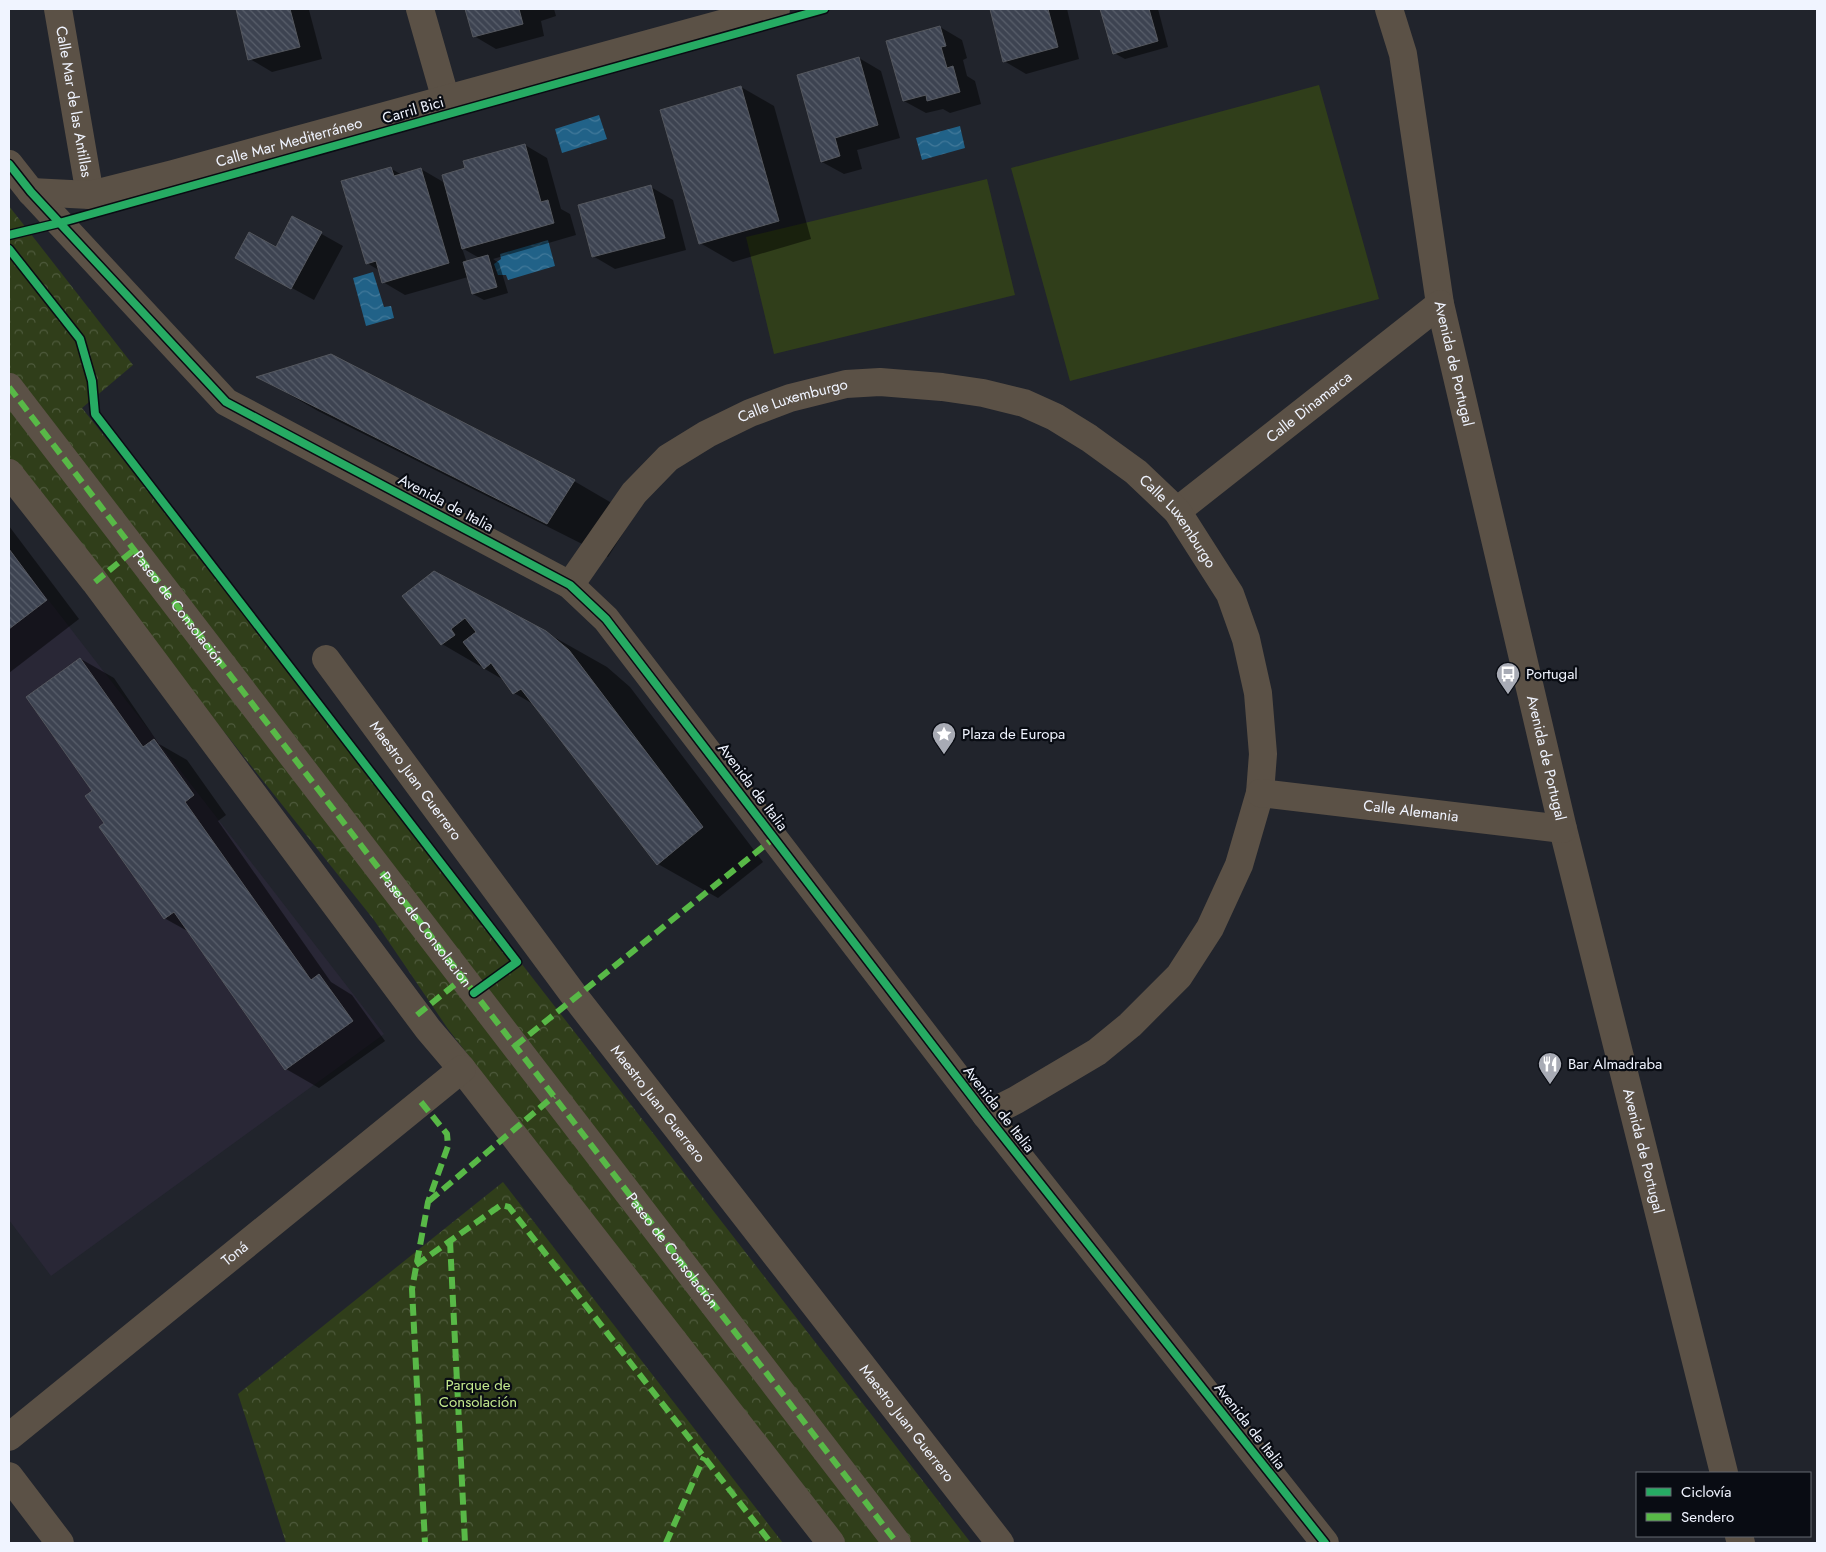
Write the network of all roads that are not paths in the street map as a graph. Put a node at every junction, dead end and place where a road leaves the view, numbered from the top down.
1 (58, 9) edge
2 (420, 9) edge
3 (776, 9) edge
4 (1389, 9) edge
5 (446, 100) junction
6 (9, 164) edge
7 (31, 192) junction
8 (90, 195) junction
9 (1440, 304) junction
10 (9, 387) edge
11 (9, 473) edge
12 (1178, 511) junction
13 (570, 585) junction
14 (326, 659) dead end
15 (1260, 793) junction
16 (1563, 829) junction
17 (462, 1069) junction
18 (986, 1115) junction
19 (9, 1438) edge
20 (1724, 1472) edge
21 (9, 1476) edge
22 (60, 1543) edge
23 (832, 1543) edge
24 (897, 1543) edge
25 (1000, 1543) edge
26 (1325, 1543) edge

1 - 8 street, Calle Mar de las Antillas
2 - 5 street
3 - 5 street, Calle Mar Mediterráneo
4 - 9 street, Avenida de Portugal
5 - 8 street, Calle Mar Mediterráneo
6 - 7 street, Avenida de Italia
7 - 8 street, Calle Mar Mediterráneo
7 - 13 street, Avenida de Italia
9 - 12 street, Calle Dinamarca
9 - 16 street, Avenida de Portugal
10 - 24 street, Paseo de Consolación
11 - 17 street
12 - 13 street, Calle Luxemburgo
12 - 15 street, Calle Luxemburgo
13 - 18 street, Avenida de Italia
14 - 25 street, Maestro Juan Guerrero
15 - 16 street, Calle Alemania
15 - 18 street, Calle Luxemburgo
16 - 20 street, Avenida de Portugal
17 - 19 street, Toná
17 - 23 street
18 - 26 street, Avenida de Italia
21 - 22 street

